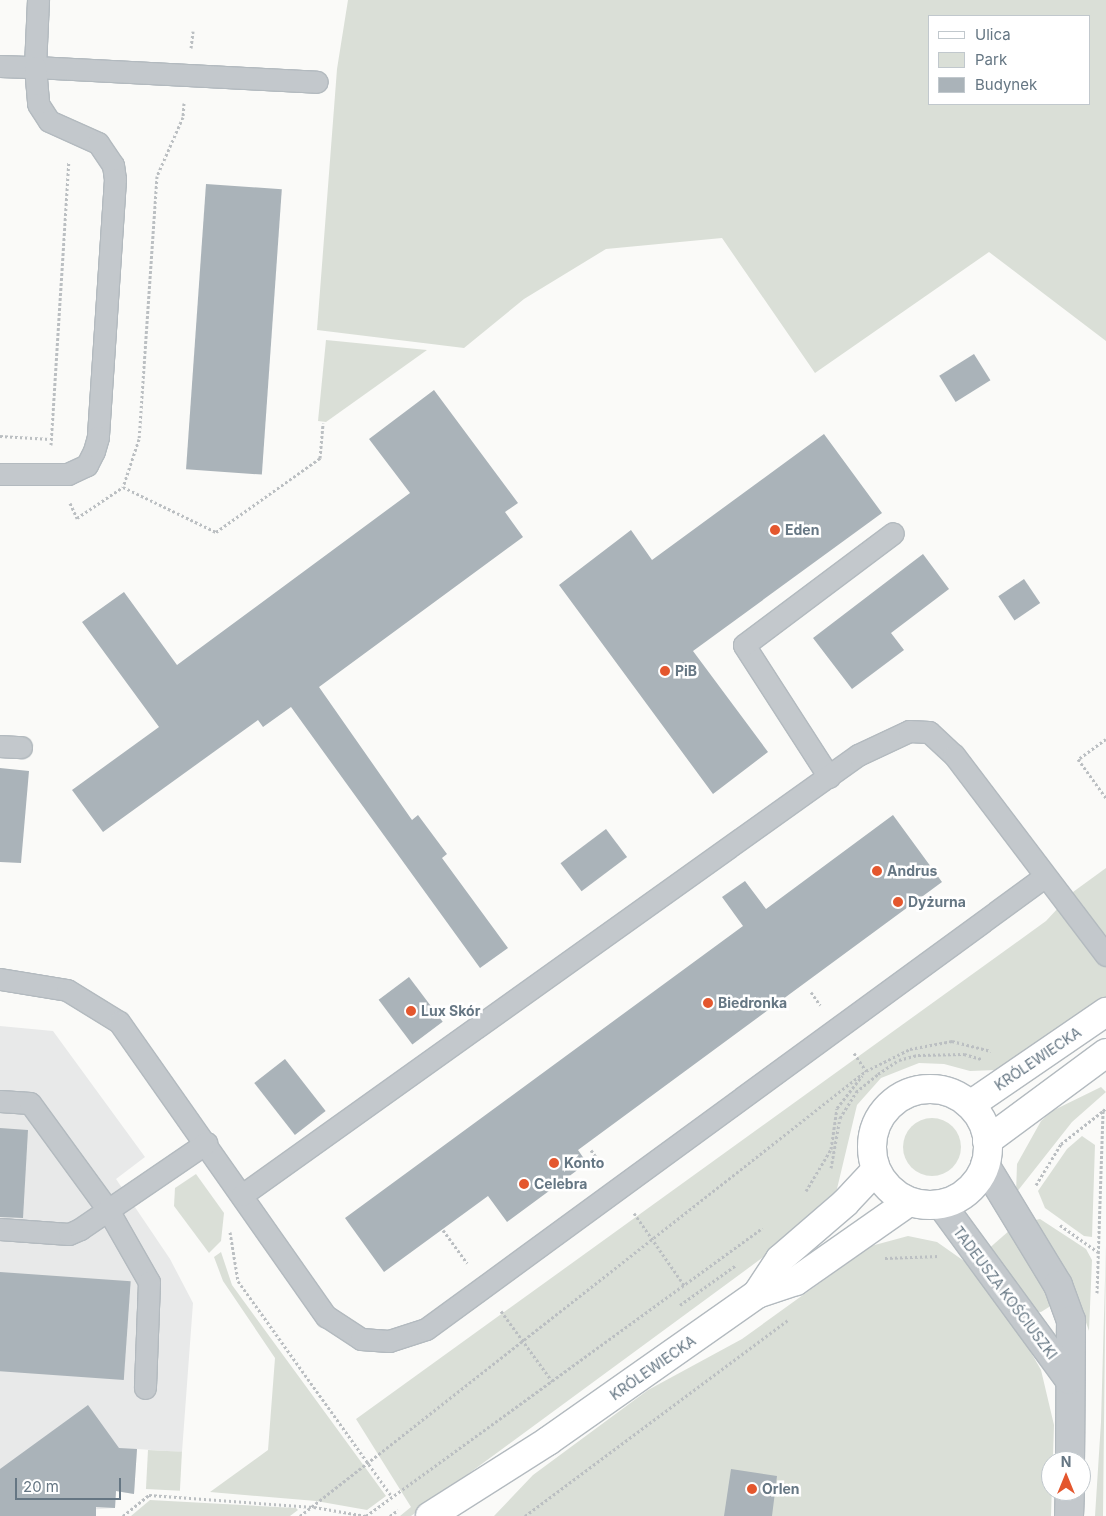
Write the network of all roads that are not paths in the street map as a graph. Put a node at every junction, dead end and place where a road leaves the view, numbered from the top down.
1 (38, 0) edge
2 (0, 66) edge
3 (35, 67) junction
4 (317, 82) dead end
5 (0, 474) edge
6 (893, 533) dead end
7 (0, 746) edge
8 (21, 747) dead end
9 (829, 777) junction
10 (1044, 877) junction
11 (1106, 955) edge
12 (0, 980) edge
13 (1106, 1012) edge
14 (1106, 1053) edge
15 (0, 1101) edge
16 (970, 1105) junction
17 (206, 1143) junction
18 (986, 1153) junction
19 (876, 1170) junction
20 (242, 1195) junction
21 (909, 1202) junction
22 (941, 1204) junction
23 (108, 1210) junction
24 (0, 1229) edge
25 (757, 1294) junction
26 (1070, 1380) junction
27 (145, 1388) dead end
28 (548, 1440) junction
29 (1070, 1451) edge
30 (1070, 1501) edge
31 (430, 1516) edge
32 (464, 1516) edge
33 (1069, 1516) edge

1 - 3 lane
2 - 3 lane
3 - 4 lane
3 - 5 lane
6 - 9 lane
7 - 8 lane
9 - 10 lane
9 - 20 lane
10 - 11 lane
10 - 20 lane
12 - 17 lane
13 - 16 main road, KRÓLEWIECKA
14 - 18 main road
15 - 23 lane
16 - 18 main road
16 - 19 main road
17 - 20 lane
17 - 23 lane
18 - 22 main road
18 - 26 street, TADEUSZA KOŚCIUSZKI
19 - 21 main road
19 - 25 main road, KRÓLEWIECKA
21 - 22 main road
21 - 25 main road, KRÓLEWIECKA
22 - 26 street, TADEUSZA KOŚCIUSZKI
23 - 24 lane
23 - 27 lane
25 - 28 main road, KRÓLEWIECKA
26 - 29 street, TADEUSZA KOŚCIUSZKI
28 - 31 main road, KRÓLEWIECKA
28 - 32 main road, KRÓLEWIECKA
30 - 33 street

